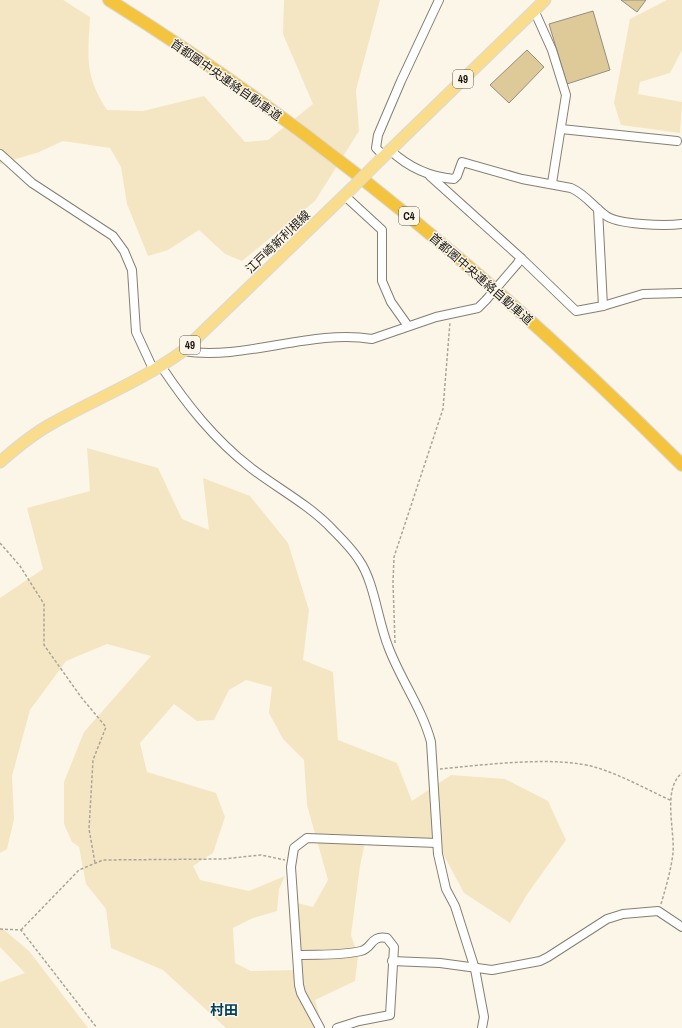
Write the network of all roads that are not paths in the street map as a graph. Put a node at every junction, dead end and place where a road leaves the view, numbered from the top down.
1 (109, 0) edge
2 (439, 0) edge
3 (545, 0) edge
4 (534, 10) junction
5 (561, 129) junction
6 (677, 141) dead end
7 (0, 154) edge
8 (385, 155) junction
9 (428, 174) junction
10 (552, 183) junction
11 (348, 193) junction
12 (598, 209) junction
13 (682, 224) edge
14 (519, 261) junction
15 (682, 293) edge
16 (603, 306) junction
17 (408, 326) junction
18 (183, 351) junction
19 (158, 369) junction
20 (0, 462) edge
21 (682, 465) edge
22 (437, 843) junction
23 (682, 927) edge
24 (298, 955) junction
25 (392, 961) junction
26 (475, 968) junction
27 (320, 1028) edge
28 (337, 1028) edge
29 (482, 1028) edge

1 - 21 highway, 首都圏中央連絡自動車道 / C4
2 - 8 street
3 - 4 main road, 江戸崎新利根線 / 49
4 - 5 street
4 - 8 main road, 江戸崎新利根線 / 49
5 - 6 street
5 - 10 street
7 - 19 street
8 - 9 street
8 - 11 main road, 江戸崎新利根線 / 49, bridge
9 - 10 street
9 - 14 street
10 - 12 street
11 - 17 street
11 - 18 main road, 江戸崎新利根線 / 49
12 - 13 street
12 - 16 street
14 - 16 street
14 - 17 street, bridge
15 - 16 street
17 - 18 street
18 - 19 main road, 江戸崎新利根線 / 49
19 - 20 main road, 江戸崎新利根線 / 49
19 - 22 street
22 - 24 street
22 - 26 street
23 - 26 street
24 - 25 street
24 - 27 street
25 - 26 street
25 - 28 street
26 - 29 street

